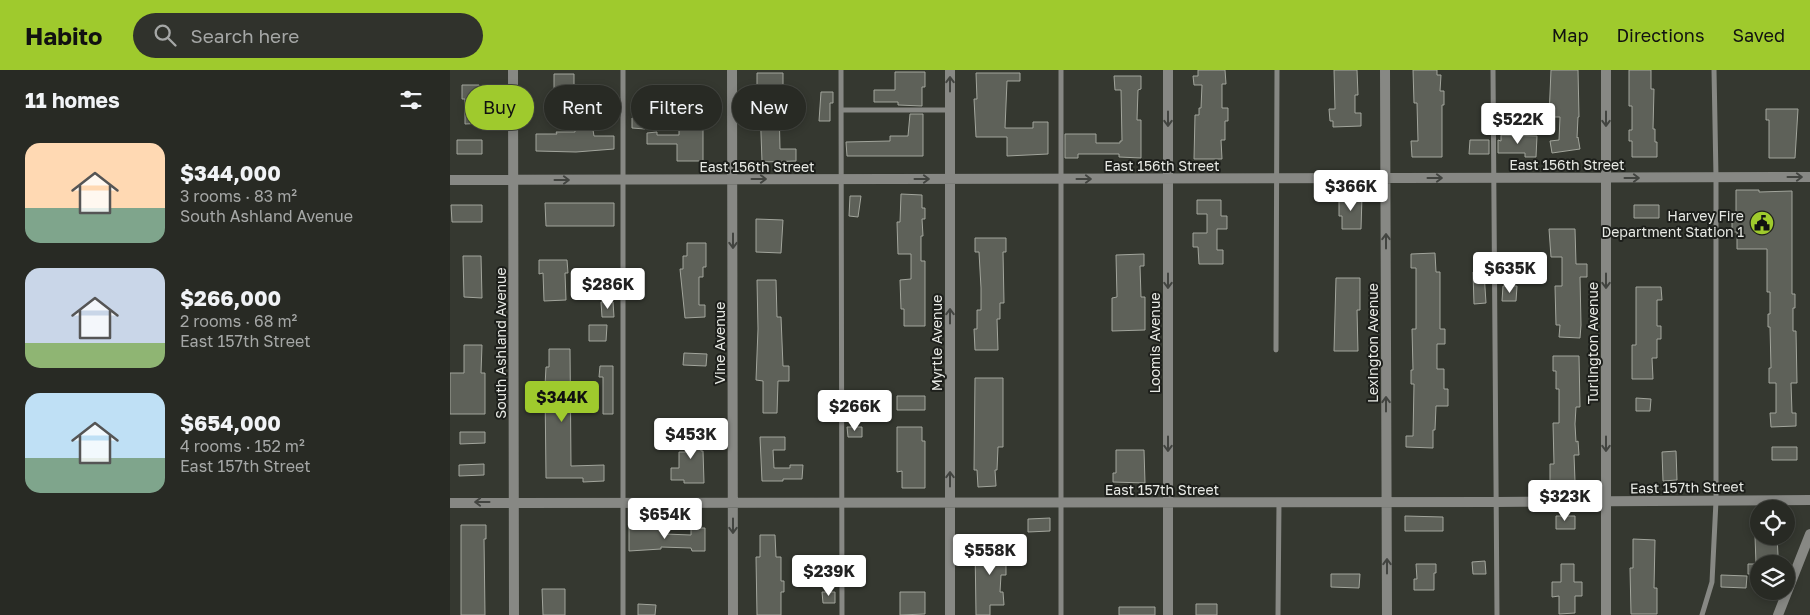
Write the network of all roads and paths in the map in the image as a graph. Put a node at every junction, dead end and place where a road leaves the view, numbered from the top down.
1 (513, 70) edge
2 (623, 70) edge
3 (732, 70) edge
4 (841, 70) edge
5 (950, 70) edge
6 (1061, 70) edge
7 (1168, 70) edge
8 (1277, 70) edge
9 (1385, 70) edge
10 (1493, 70) edge
11 (1606, 70) edge
12 (1714, 70) edge
13 (841, 110) junction
14 (950, 110) junction
15 (1716, 177) junction
16 (1810, 177) edge
17 (1168, 178) junction
18 (1277, 178) junction
19 (1386, 178) junction
20 (1494, 178) junction
21 (1606, 178) junction
22 (732, 179) junction
23 (841, 179) junction
24 (950, 179) junction
25 (1061, 179) junction
26 (450, 180) edge
27 (513, 180) junction
28 (623, 180) junction
29 (1276, 350) dead end
30 (1810, 500) edge
31 (1716, 501) junction
32 (514, 502) junction
33 (623, 502) junction
34 (733, 502) junction
35 (841, 502) junction
36 (950, 502) junction
37 (1061, 502) junction
38 (1168, 502) junction
39 (1279, 502) junction
40 (1387, 502) junction
41 (1496, 502) junction
42 (1606, 502) junction
43 (450, 503) edge
44 (1810, 534) edge
45 (514, 615) edge
46 (623, 615) edge
47 (733, 615) edge
48 (842, 615) edge
49 (950, 615) edge
50 (1061, 615) edge
51 (1168, 615) edge
52 (1278, 615) edge
53 (1387, 615) edge
54 (1497, 615) edge
55 (1606, 615) edge
56 (1702, 615) edge
57 (1778, 615) edge

1 - 27 street, South Ashland Avenue
2 - 28 lane
3 - 22 street, Vine Avenue
4 - 13 lane
14 -> 5 street, Myrtle Avenue
6 - 25 lane
7 -> 17 street, Loomis Avenue
8 - 18 lane
9 - 19 street, Lexington Avenue
10 - 20 lane
11 -> 21 street, Turlington Avenue
12 - 15 lane
13 - 14 lane
13 - 23 lane
14 - 24 street, Myrtle Avenue
15 -> 16 street, East 156th Street
21 -> 15 street, East 156th Street
15 - 31 lane
17 - 18 street, East 156th Street
25 -> 17 street, East 156th Street
17 -> 38 street, Loomis Avenue
18 - 19 street, East 156th Street
18 - 29 lane
19 -> 20 street, East 156th Street
40 -> 19 street, Lexington Avenue
20 - 21 street, East 156th Street
20 - 41 lane
21 -> 42 street, Turlington Avenue
22 -> 23 street, East 156th Street
22 - 28 street, East 156th Street
22 -> 34 street, Vine Avenue
23 -> 24 street, East 156th Street
23 - 35 lane
24 - 25 street, East 156th Street
36 -> 24 street, Myrtle Avenue
25 - 37 lane
26 - 27 street, East 156th Street
27 -> 28 street, East 156th Street
27 - 32 street, South Ashland Avenue
28 - 33 lane
30 - 31 street, East 157th Street
31 - 42 street, East 157th Street
31 - 56 lane
32 - 33 street, East 157th Street
32 -> 43 street, East 157th Street
32 - 45 street, South Ashland Avenue
33 - 34 street, East 157th Street
33 - 46 lane
34 - 35 street, East 157th Street
34 -> 47 street, Vine Avenue
35 - 36 street, East 157th Street
35 - 48 lane
36 - 37 street, East 157th Street
36 - 49 street, Myrtle Avenue
37 - 38 street, East 157th Street
37 - 50 lane
38 - 39 street, East 157th Street
38 - 51 street, Loomis Avenue
39 - 40 street, East 157th Street
39 - 52 lane
40 - 41 street, East 157th Street
53 -> 40 street, Lexington Avenue
41 - 42 street, East 157th Street
41 - 54 lane
42 - 55 street, Turlington Avenue
44 - 57 street

